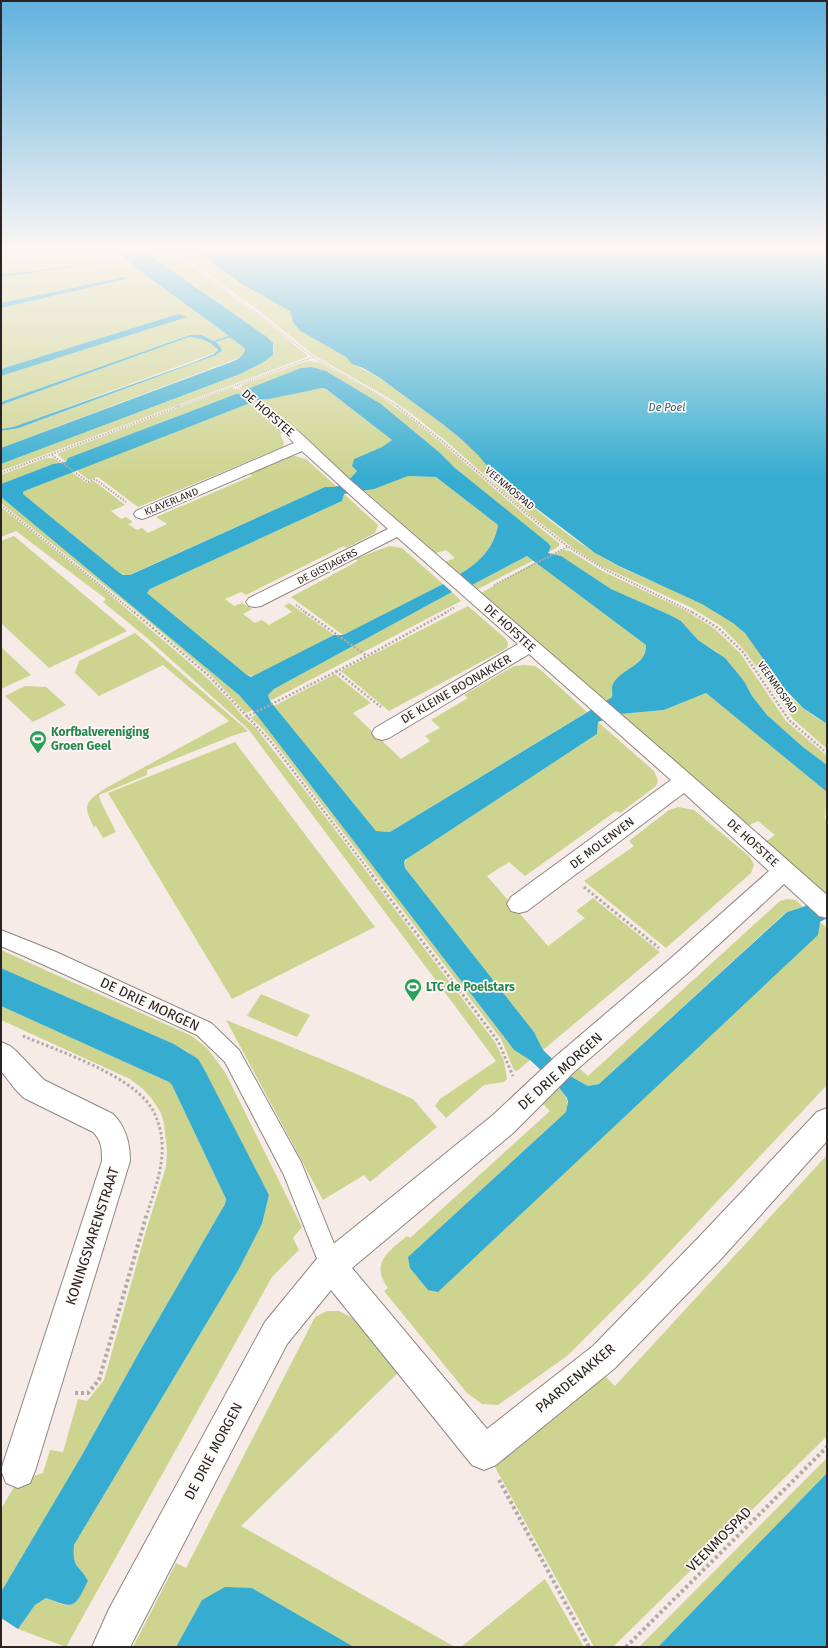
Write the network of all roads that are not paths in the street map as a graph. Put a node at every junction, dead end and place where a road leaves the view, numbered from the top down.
1 (292, 434) road end
2 (303, 445) junction
3 (142, 514) road end
4 (399, 530) junction
5 (255, 602) dead end
6 (530, 645) junction
7 (382, 733) dead end
8 (685, 781) junction
9 (784, 871) junction
10 (820, 902) edge
11 (519, 904) dead end
12 (1, 938) edge
13 (1, 1054) edge
14 (827, 1121) edge
15 (331, 1266) junction
16 (18, 1471) dead end
17 (111, 1647) edge

1 - 2 street, DE HOFSTEE
2 - 3 street, KLAVERLAND
2 - 4 street, DE HOFSTEE
4 - 5 street, DE GISTJAGERS
4 - 6 street, DE HOFSTEE
6 - 7 street, DE KLEINE BOONAKKER
6 - 8 street, DE HOFSTEE
8 - 9 street, DE HOFSTEE
8 - 11 street, DE MOLENVEN
9 - 10 street
9 - 15 street, DE DRIE MORGEN
12 - 15 lane, DE DRIE MORGEN
13 - 16 street, KONINGSVARENSTRAAT
14 - 15 street, PAARDENAKKER
15 - 17 street, DE DRIE MORGEN

